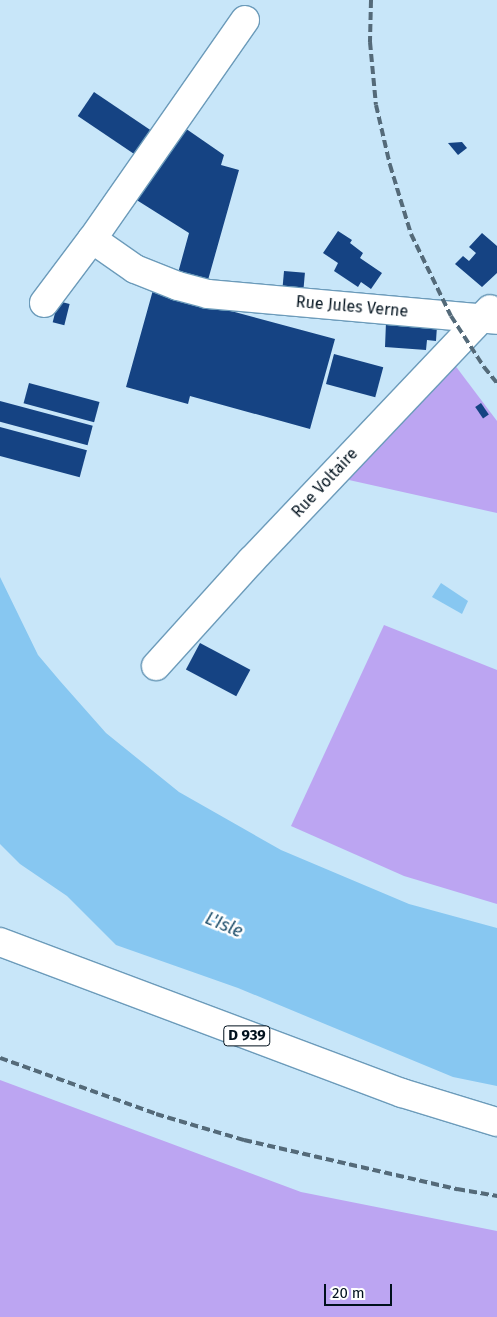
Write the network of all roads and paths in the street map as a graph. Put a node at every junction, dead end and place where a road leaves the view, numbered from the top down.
1 (245, 20) dead end
2 (92, 238) junction
3 (44, 303) dead end
4 (492, 313) edge
5 (156, 666) dead end
6 (0, 942) edge
7 (497, 1122) edge

1 - 2 street
2 - 3 street
2 - 4 street, Rue Jules Verne
4 - 5 street, Rue Voltaire
6 - 7 street, D 939

